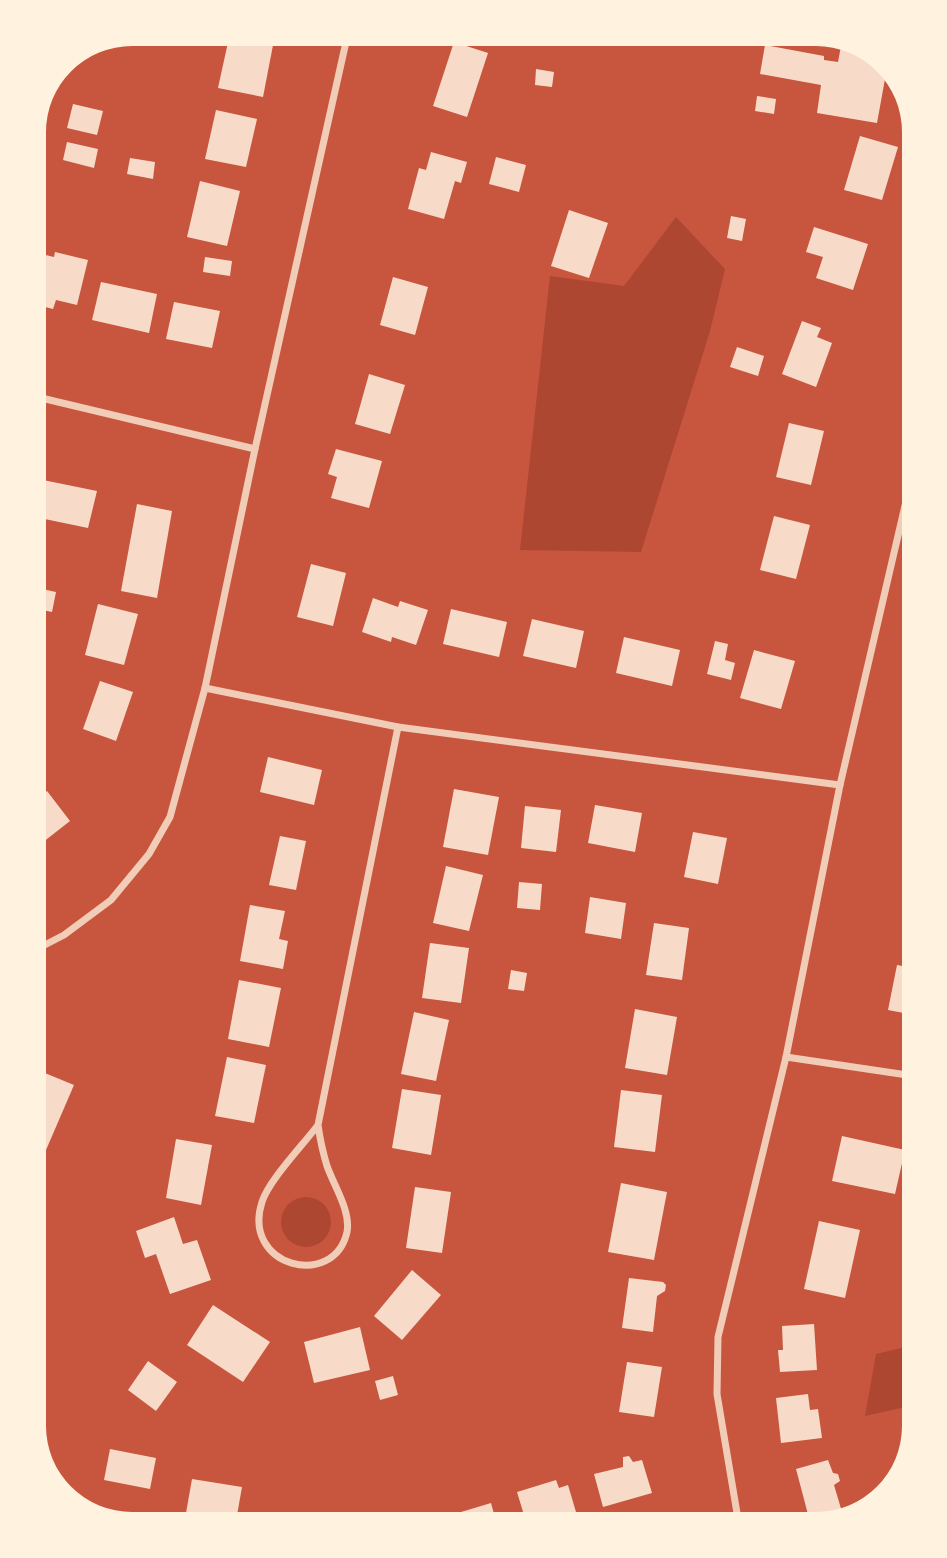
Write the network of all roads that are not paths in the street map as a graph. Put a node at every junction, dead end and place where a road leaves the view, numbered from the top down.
1 (345, 46) edge
2 (46, 399) edge
3 (255, 449) junction
4 (902, 519) edge
5 (205, 688) junction
6 (398, 727) junction
7 (840, 785) junction
8 (46, 944) edge
9 (786, 1057) junction
10 (902, 1074) edge
11 (318, 1125) junction
12 (737, 1512) edge

1 - 3 street
2 - 3 street
3 - 5 street
4 - 7 street
5 - 6 street
5 - 8 street
6 - 7 street
6 - 11 street
7 - 9 street
9 - 10 street
9 - 12 street
11 - 11 street

